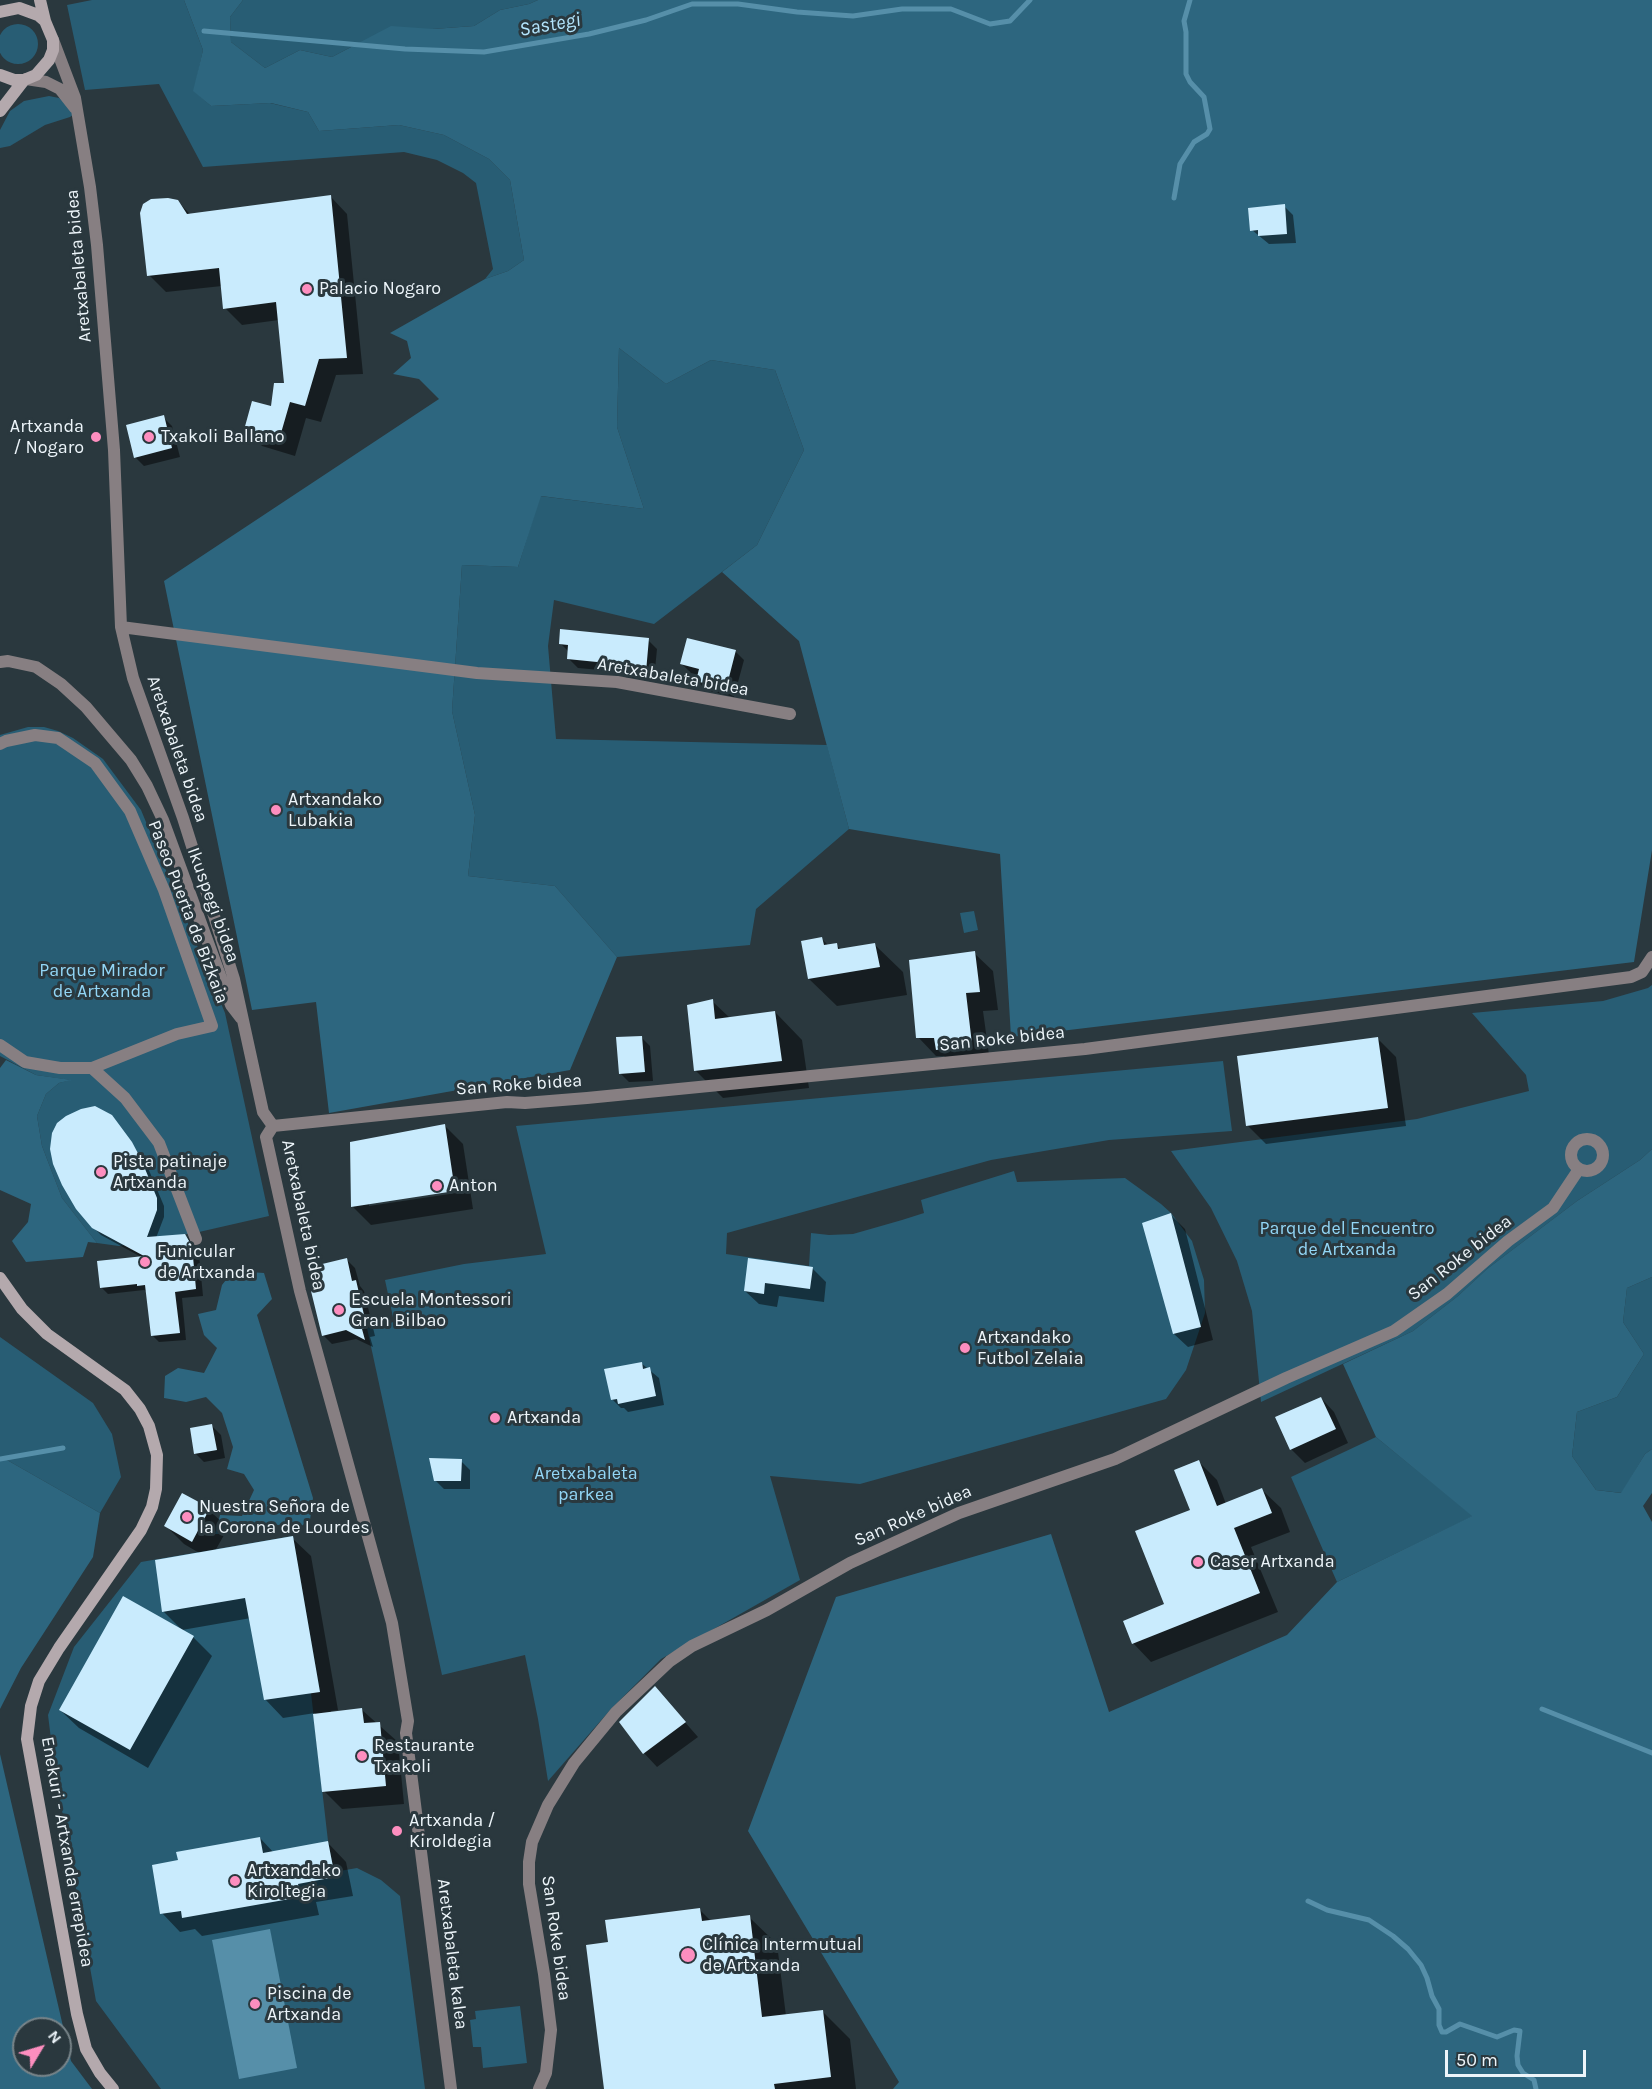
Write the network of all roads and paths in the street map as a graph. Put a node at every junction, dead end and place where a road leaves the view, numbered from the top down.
1 (8, 0) edge
2 (40, 0) edge
3 (0, 12) edge
4 (45, 21) junction
5 (53, 40) junction
6 (0, 75) edge
7 (25, 79) junction
8 (0, 111) edge
9 (78, 118) junction
10 (121, 627) junction
11 (0, 662) edge
12 (789, 714) dead end
13 (0, 744) edge
14 (1652, 957) edge
15 (244, 1020) junction
16 (0, 1045) edge
17 (92, 1068) junction
18 (273, 1126) junction
19 (1579, 1169) dead end
20 (196, 1239) dead end
21 (0, 1278) edge
22 (408, 1751) joint
23 (113, 2089) edge
24 (451, 2089) edge
25 (539, 2089) edge

1 - 3 street
2 - 4 street
3 - 4 street
4 - 5 street
5 - 7 street
5 - 9 street, Aretxabaleta bidea
6 - 7 street
7 - 8 street
7 - 9 street, Aretxabaleta bidea
9 - 10 street, Aretxabaleta bidea
10 - 12 street, Aretxabaleta bidea
10 - 15 street, Aretxabaleta bidea
11 - 15 street, Ikuspegi bidea
13 - 17 street, Paseo Puerta de Bizkaia
14 - 18 street, San Roke bidea
15 - 18 street, Aretxabaleta bidea
16 - 17 street, Paseo Puerta de Bizkaia
17 - 20 street
18 - 22 street, Aretxabaleta bidea
19 - 25 street, San Roke bidea
21 - 23 street, Enekuri - Artxanda errepidea
22 - 24 street, Aretxabaleta kalea

